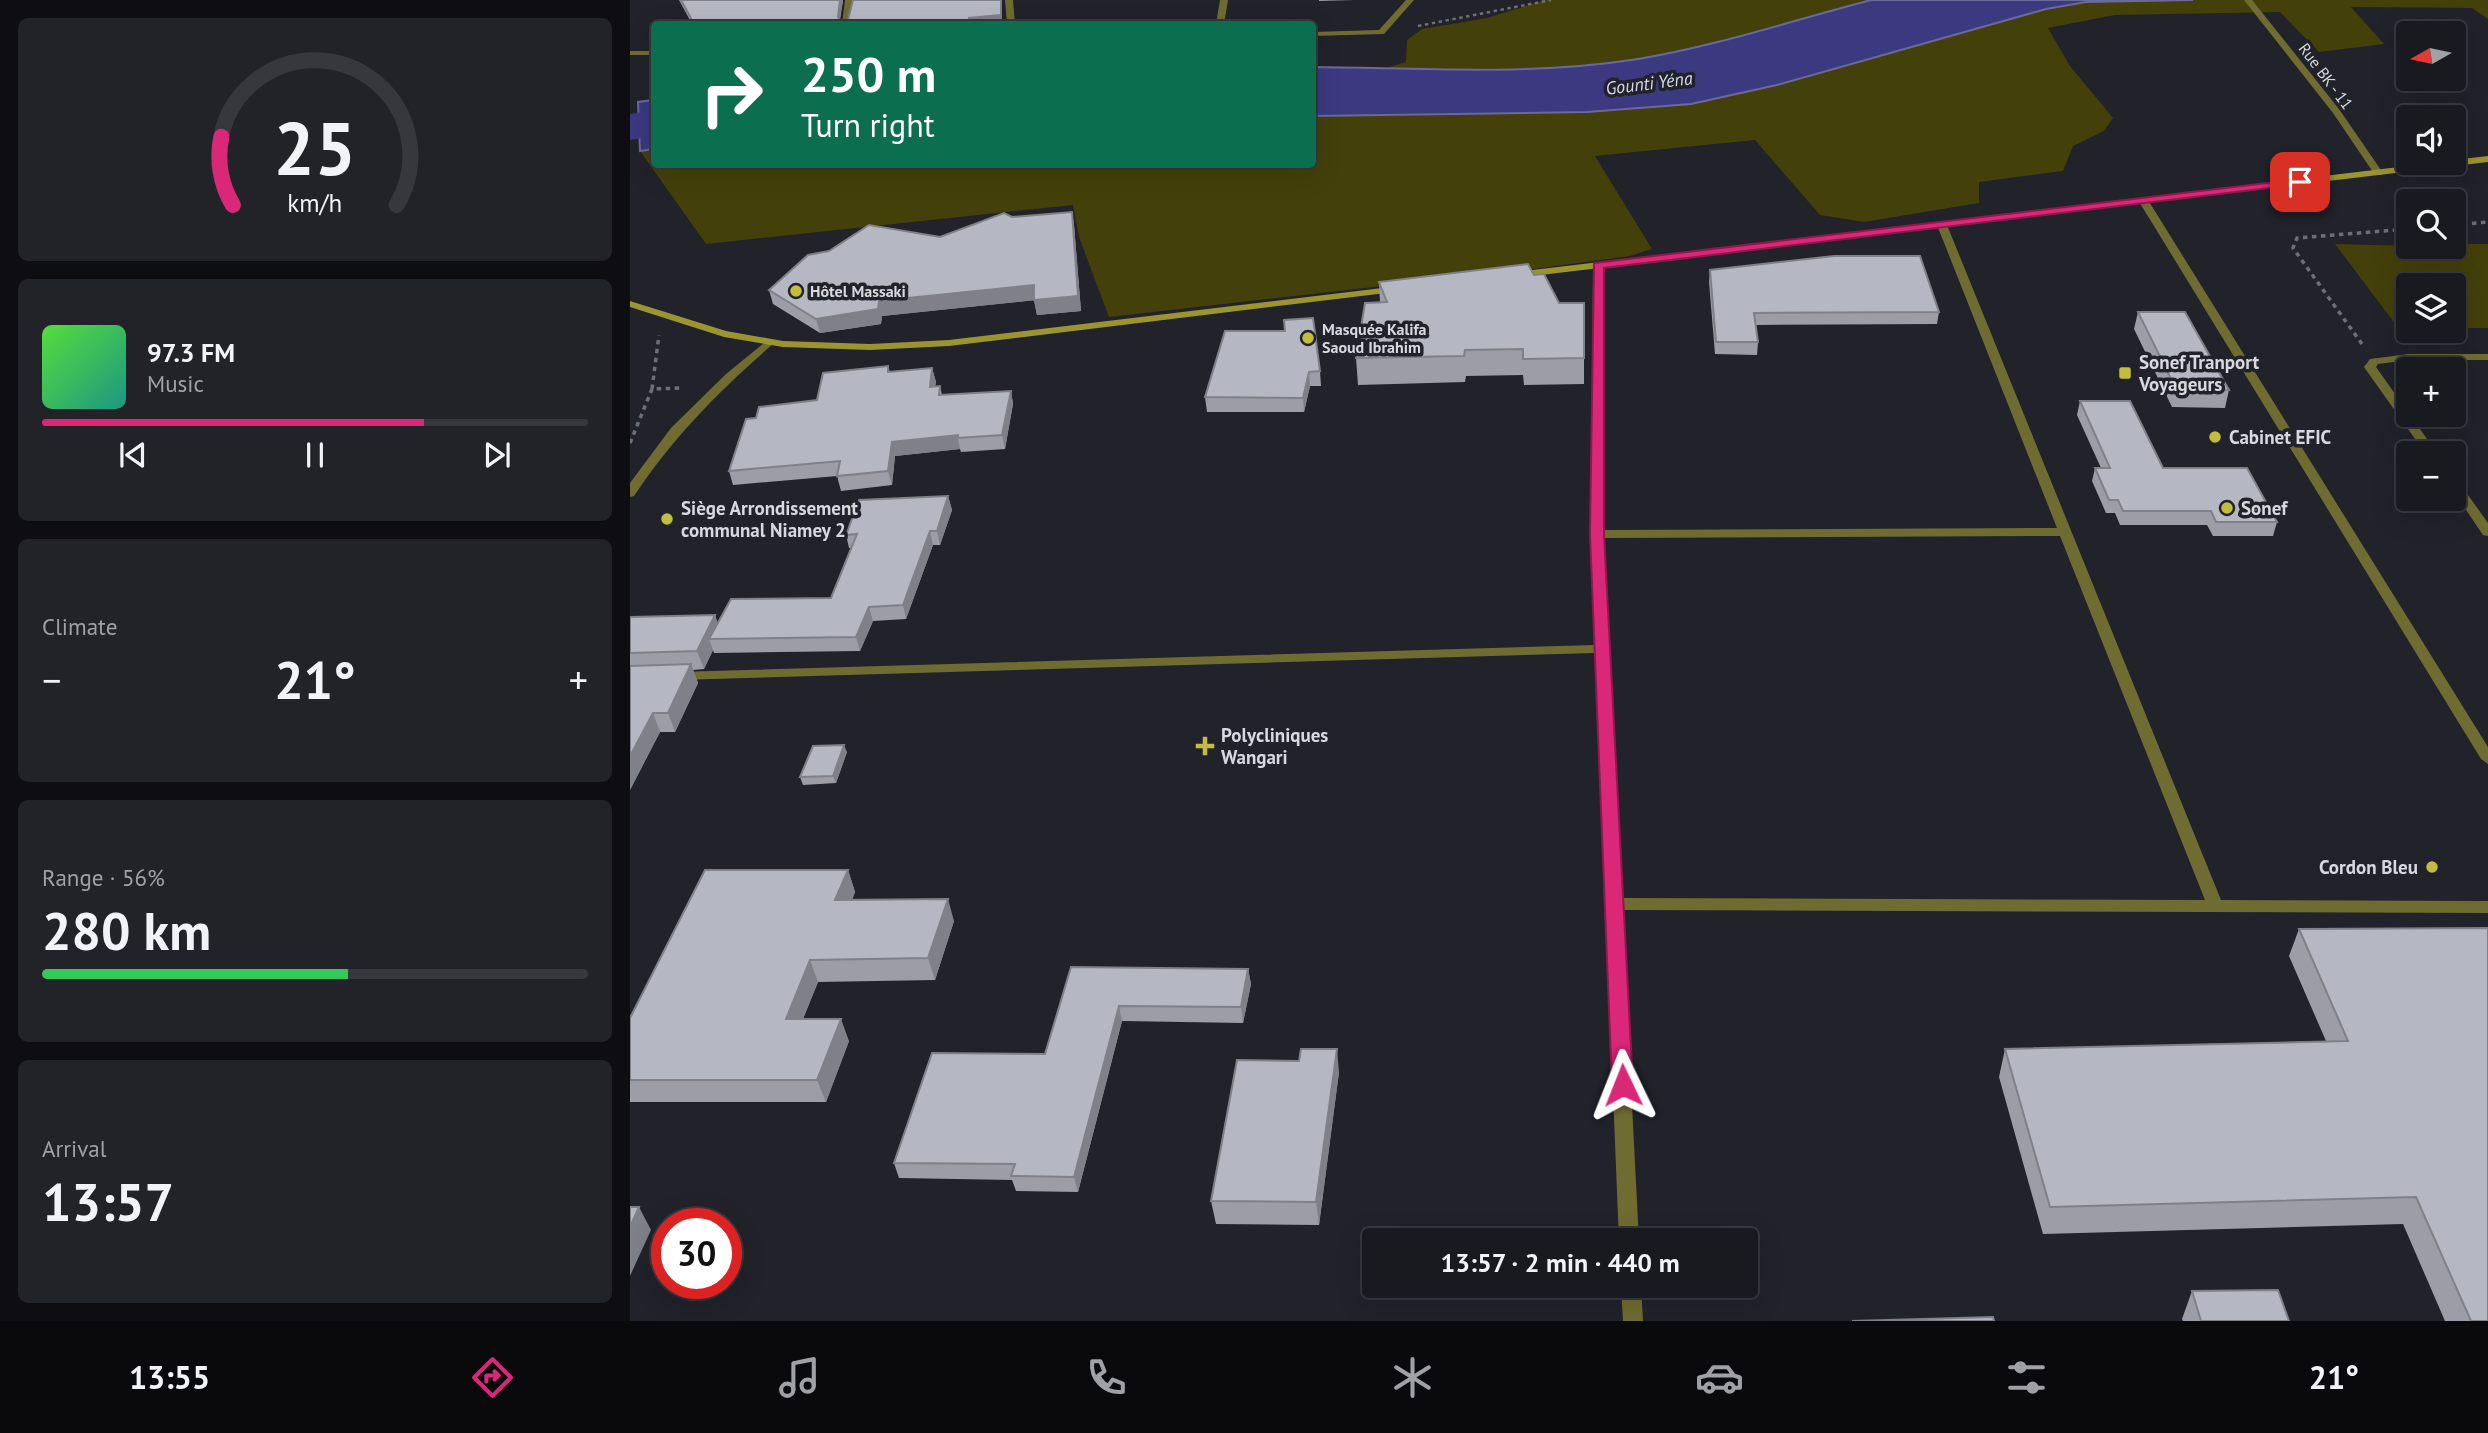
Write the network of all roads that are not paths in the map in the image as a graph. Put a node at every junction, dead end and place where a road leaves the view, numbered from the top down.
1 (849, 0) edge
2 (1009, 0) edge
3 (1224, 0) edge
4 (1410, 0) edge
5 (2249, 1) edge
6 (846, 21) edge
7 (1011, 21) edge
8 (1220, 21) edge
9 (1316, 34) edge
10 (630, 53) edge
11 (651, 53) edge
12 (2488, 159) edge
13 (2378, 173) junction
14 (2143, 200) junction
15 (1942, 225) junction
16 (1598, 266) junction
17 (1503, 277) edge
18 (1408, 288) edge
19 (630, 304) edge
20 (769, 342) junction
21 (2488, 356) edge
22 (2422, 441) edge
23 (630, 493) edge
24 (2466, 501) edge
25 (2065, 532) junction
26 (2488, 532) edge
27 (1597, 534) junction
28 (1603, 649) junction
29 (657, 677) edge
30 (2488, 759) edge
31 (1615, 904) junction
32 (2215, 906) junction
33 (2488, 907) edge
34 (1628, 1228) edge
35 (1632, 1298) edge
36 (1633, 1321) edge

1 - 6 street
2 - 7 street
3 - 8 street
4 - 9 street
5 - 13 street, Rue BK - 11
10 - 11 street
12 - 13 street
13 - 14 street
14 - 15 street
14 - 30 street
15 - 16 street
15 - 25 street
16 - 17 street
16 - 27 street
18 - 20 street
19 - 20 street
20 - 23 street
21 - 22 street
24 - 26 street
25 - 27 street
25 - 32 street
27 - 28 street
28 - 29 street
28 - 31 street
31 - 32 street
31 - 34 street
32 - 33 street
35 - 36 street

